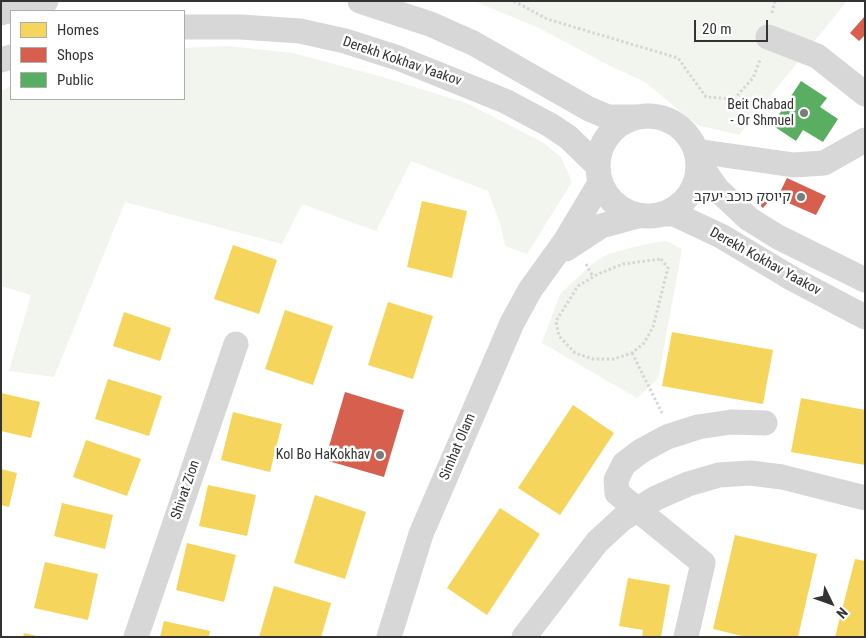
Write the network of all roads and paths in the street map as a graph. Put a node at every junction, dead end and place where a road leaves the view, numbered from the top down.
1 (46, 1) edge
2 (360, 1) edge
3 (514, 1) edge
4 (12, 10) edge
5 (185, 26) edge
6 (768, 36) joint
7 (865, 94) edge
8 (636, 117) junction
9 (865, 140) edge
10 (697, 156) junction
11 (599, 174) junction
12 (663, 214) junction
13 (638, 216) junction
14 (548, 266) junction
15 (865, 280) edge
16 (865, 317) edge
17 (236, 344) dead end
18 (632, 353) junction
19 (765, 423) dead end
20 (673, 435) junction
21 (865, 498) edge
22 (636, 510) junction
23 (136, 637) edge
24 (389, 637) edge
25 (524, 637) edge
26 (686, 637) edge

1 - 4 street
2 - 8 street
3 - 6 path
5 - 11 street, Derekh Kokhav Yaakov
6 - 7 street
8 - 10 street
8 - 11 street
9 - 10 street
10 - 12 street
10 - 15 street, Derekh Kokhav Yaakov
11 - 13 street
11 - 14 street, Simhat Olam
12 - 13 street
12 - 16 street, Derekh Kokhav Yaakov
13 - 14 street, Simhat Olam
14 - 24 street, Simhat Olam
17 - 23 street, Shivat Zion
18 - 18 path
18 - 20 path
19 - 20 street
20 - 22 street
21 - 22 street
22 - 25 street
22 - 26 street

